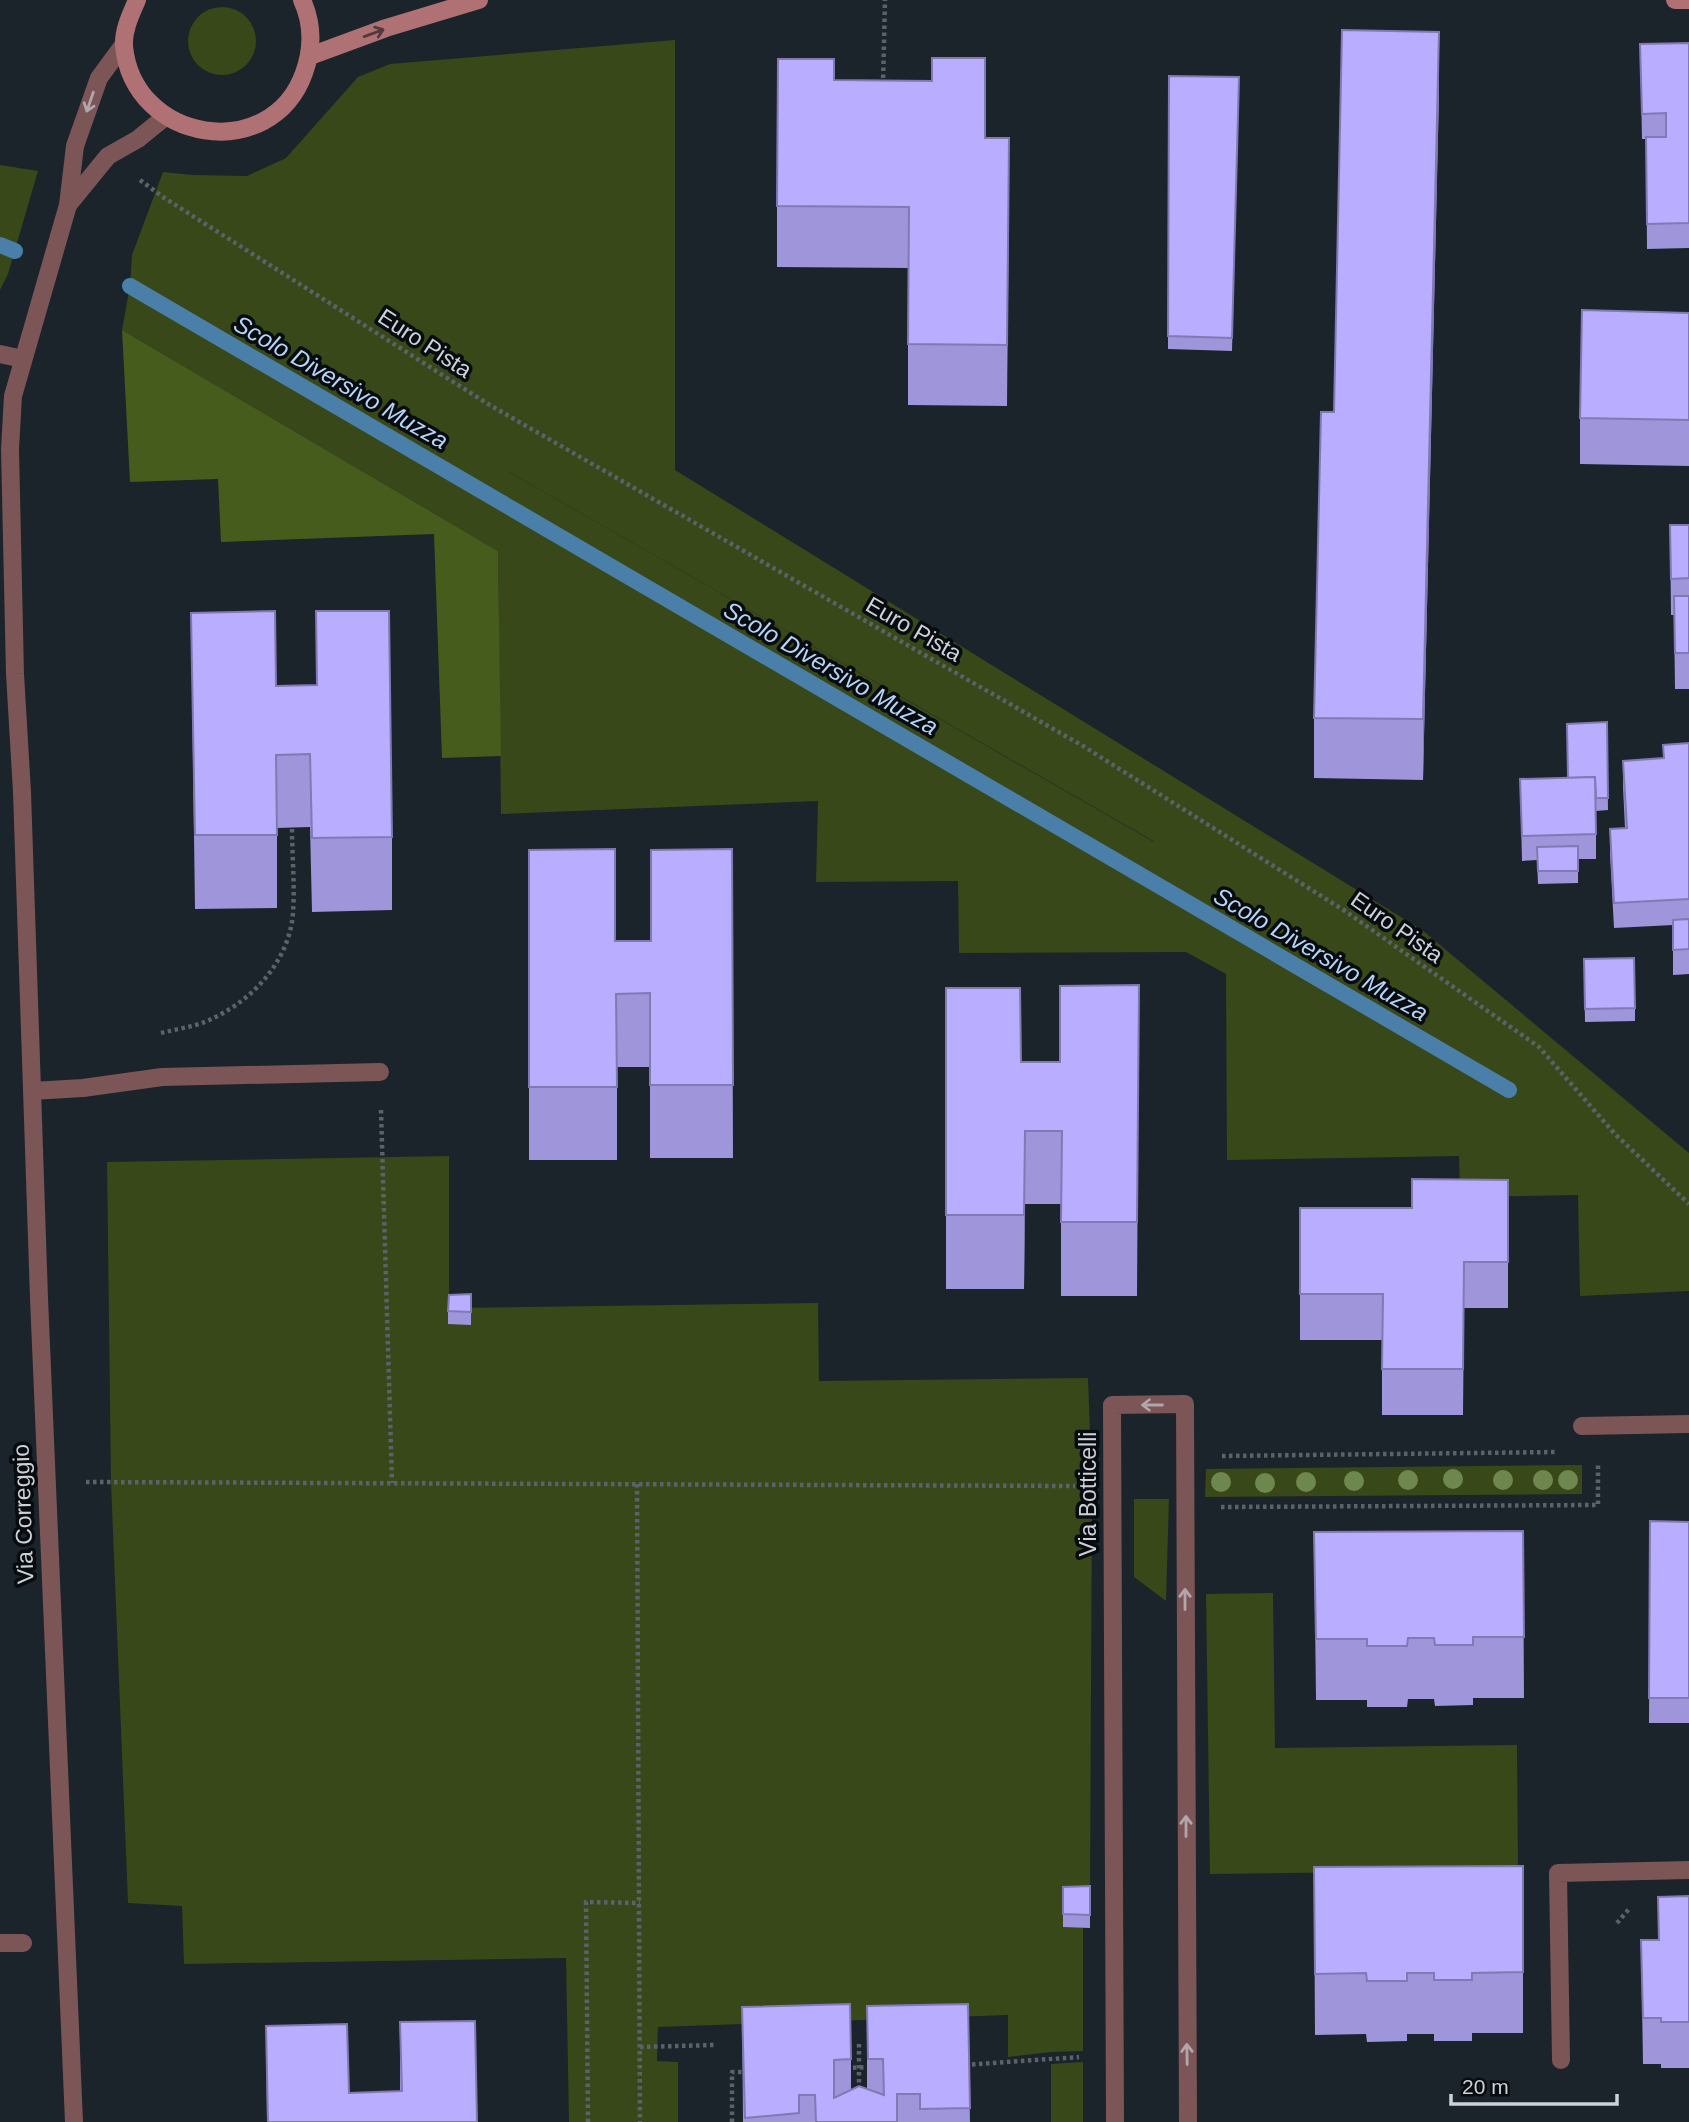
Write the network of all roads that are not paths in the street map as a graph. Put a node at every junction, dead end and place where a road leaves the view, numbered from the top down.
1 (137, 0) edge
2 (302, 0) edge
3 (479, 0) edge
4 (1675, 0) edge
5 (1689, 0) edge
6 (124, 44) junction
7 (310, 56) junction
8 (165, 117) junction
9 (68, 205) junction
10 (0, 354) edge
11 (23, 359) junction
12 (380, 1072) road end
13 (32, 1091) junction
14 (1689, 1424) edge
15 (1582, 1426) dead end
16 (1689, 1870) edge
17 (0, 1943) edge
18 (23, 1943) dead end
19 (1561, 2060) dead end
20 (74, 2122) edge
21 (1115, 2122) edge
22 (1188, 2122) edge

1 - 6 main road
2 - 7 main road
7 -> 3 main road
4 - 5 main road
6 - 8 main road
6 -> 9 street
7 - 8 main road
8 - 9 street
9 - 11 street, Via Correggio
10 - 11 street
11 - 13 street, Via Correggio
12 - 13 street
13 - 20 street, Via Correggio
14 - 15 street
16 - 19 street
17 - 18 street
22 -> 21 street, Via Botticelli

